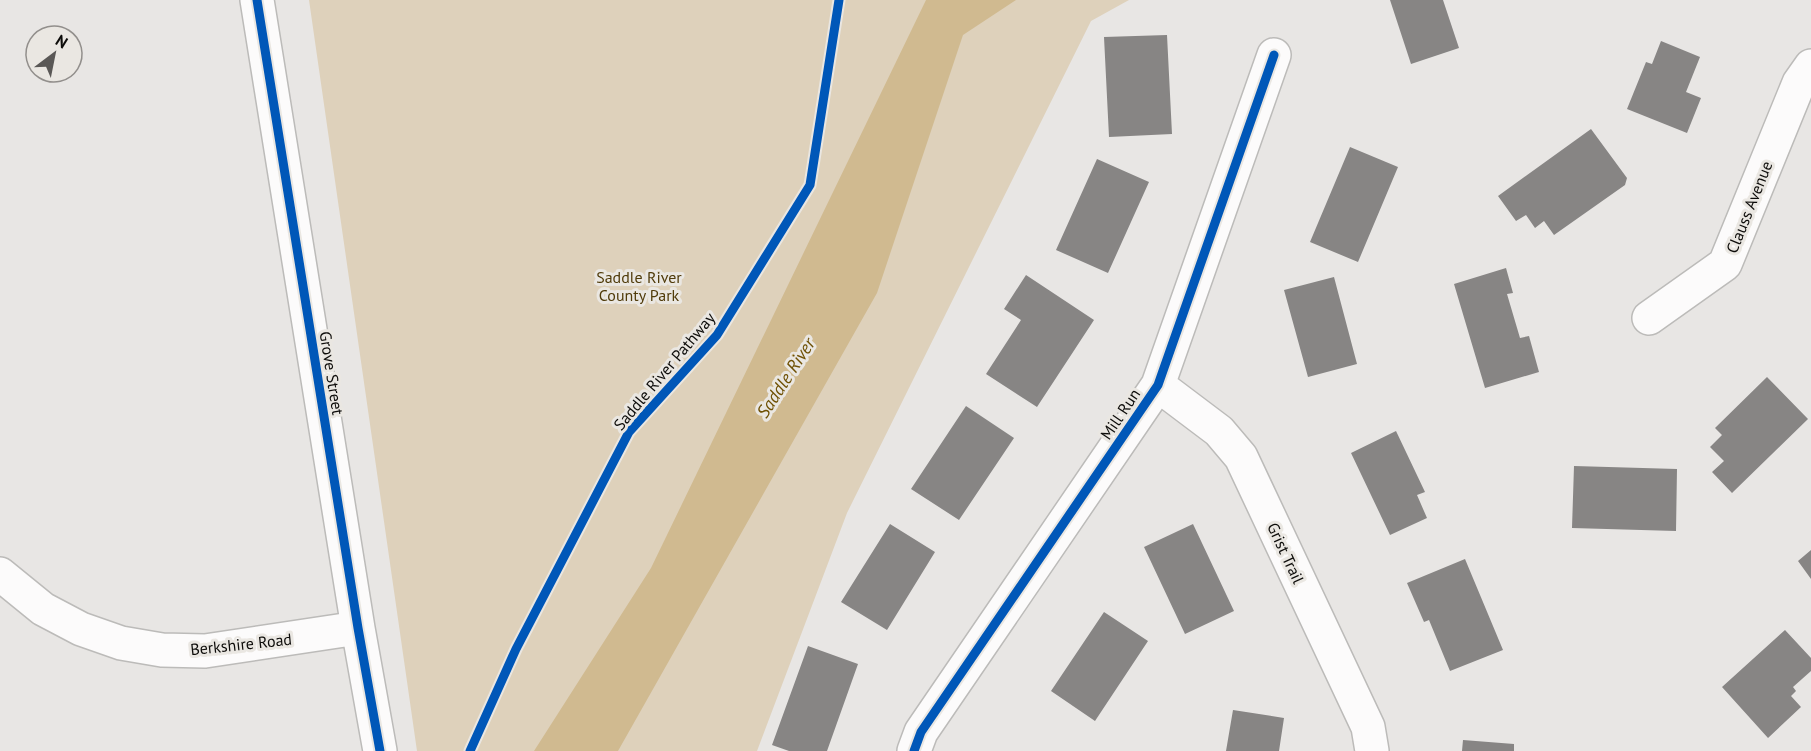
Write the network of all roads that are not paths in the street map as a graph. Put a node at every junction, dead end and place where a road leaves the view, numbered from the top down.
1 (257, 0) edge
2 (1274, 56) dead end
3 (1811, 66) edge
4 (1649, 318) dead end
5 (1158, 385) junction
6 (0, 574) edge
7 (358, 628) junction
8 (380, 751) edge
9 (914, 751) edge
10 (1372, 751) edge

1 - 7 street, Grove Street
2 - 5 street, Mill Run
3 - 4 street, Clauss Avenue
5 - 9 street, Mill Run
5 - 10 street, Grist Trail
6 - 7 street, Berkshire Road
7 - 8 street, Grove Street

